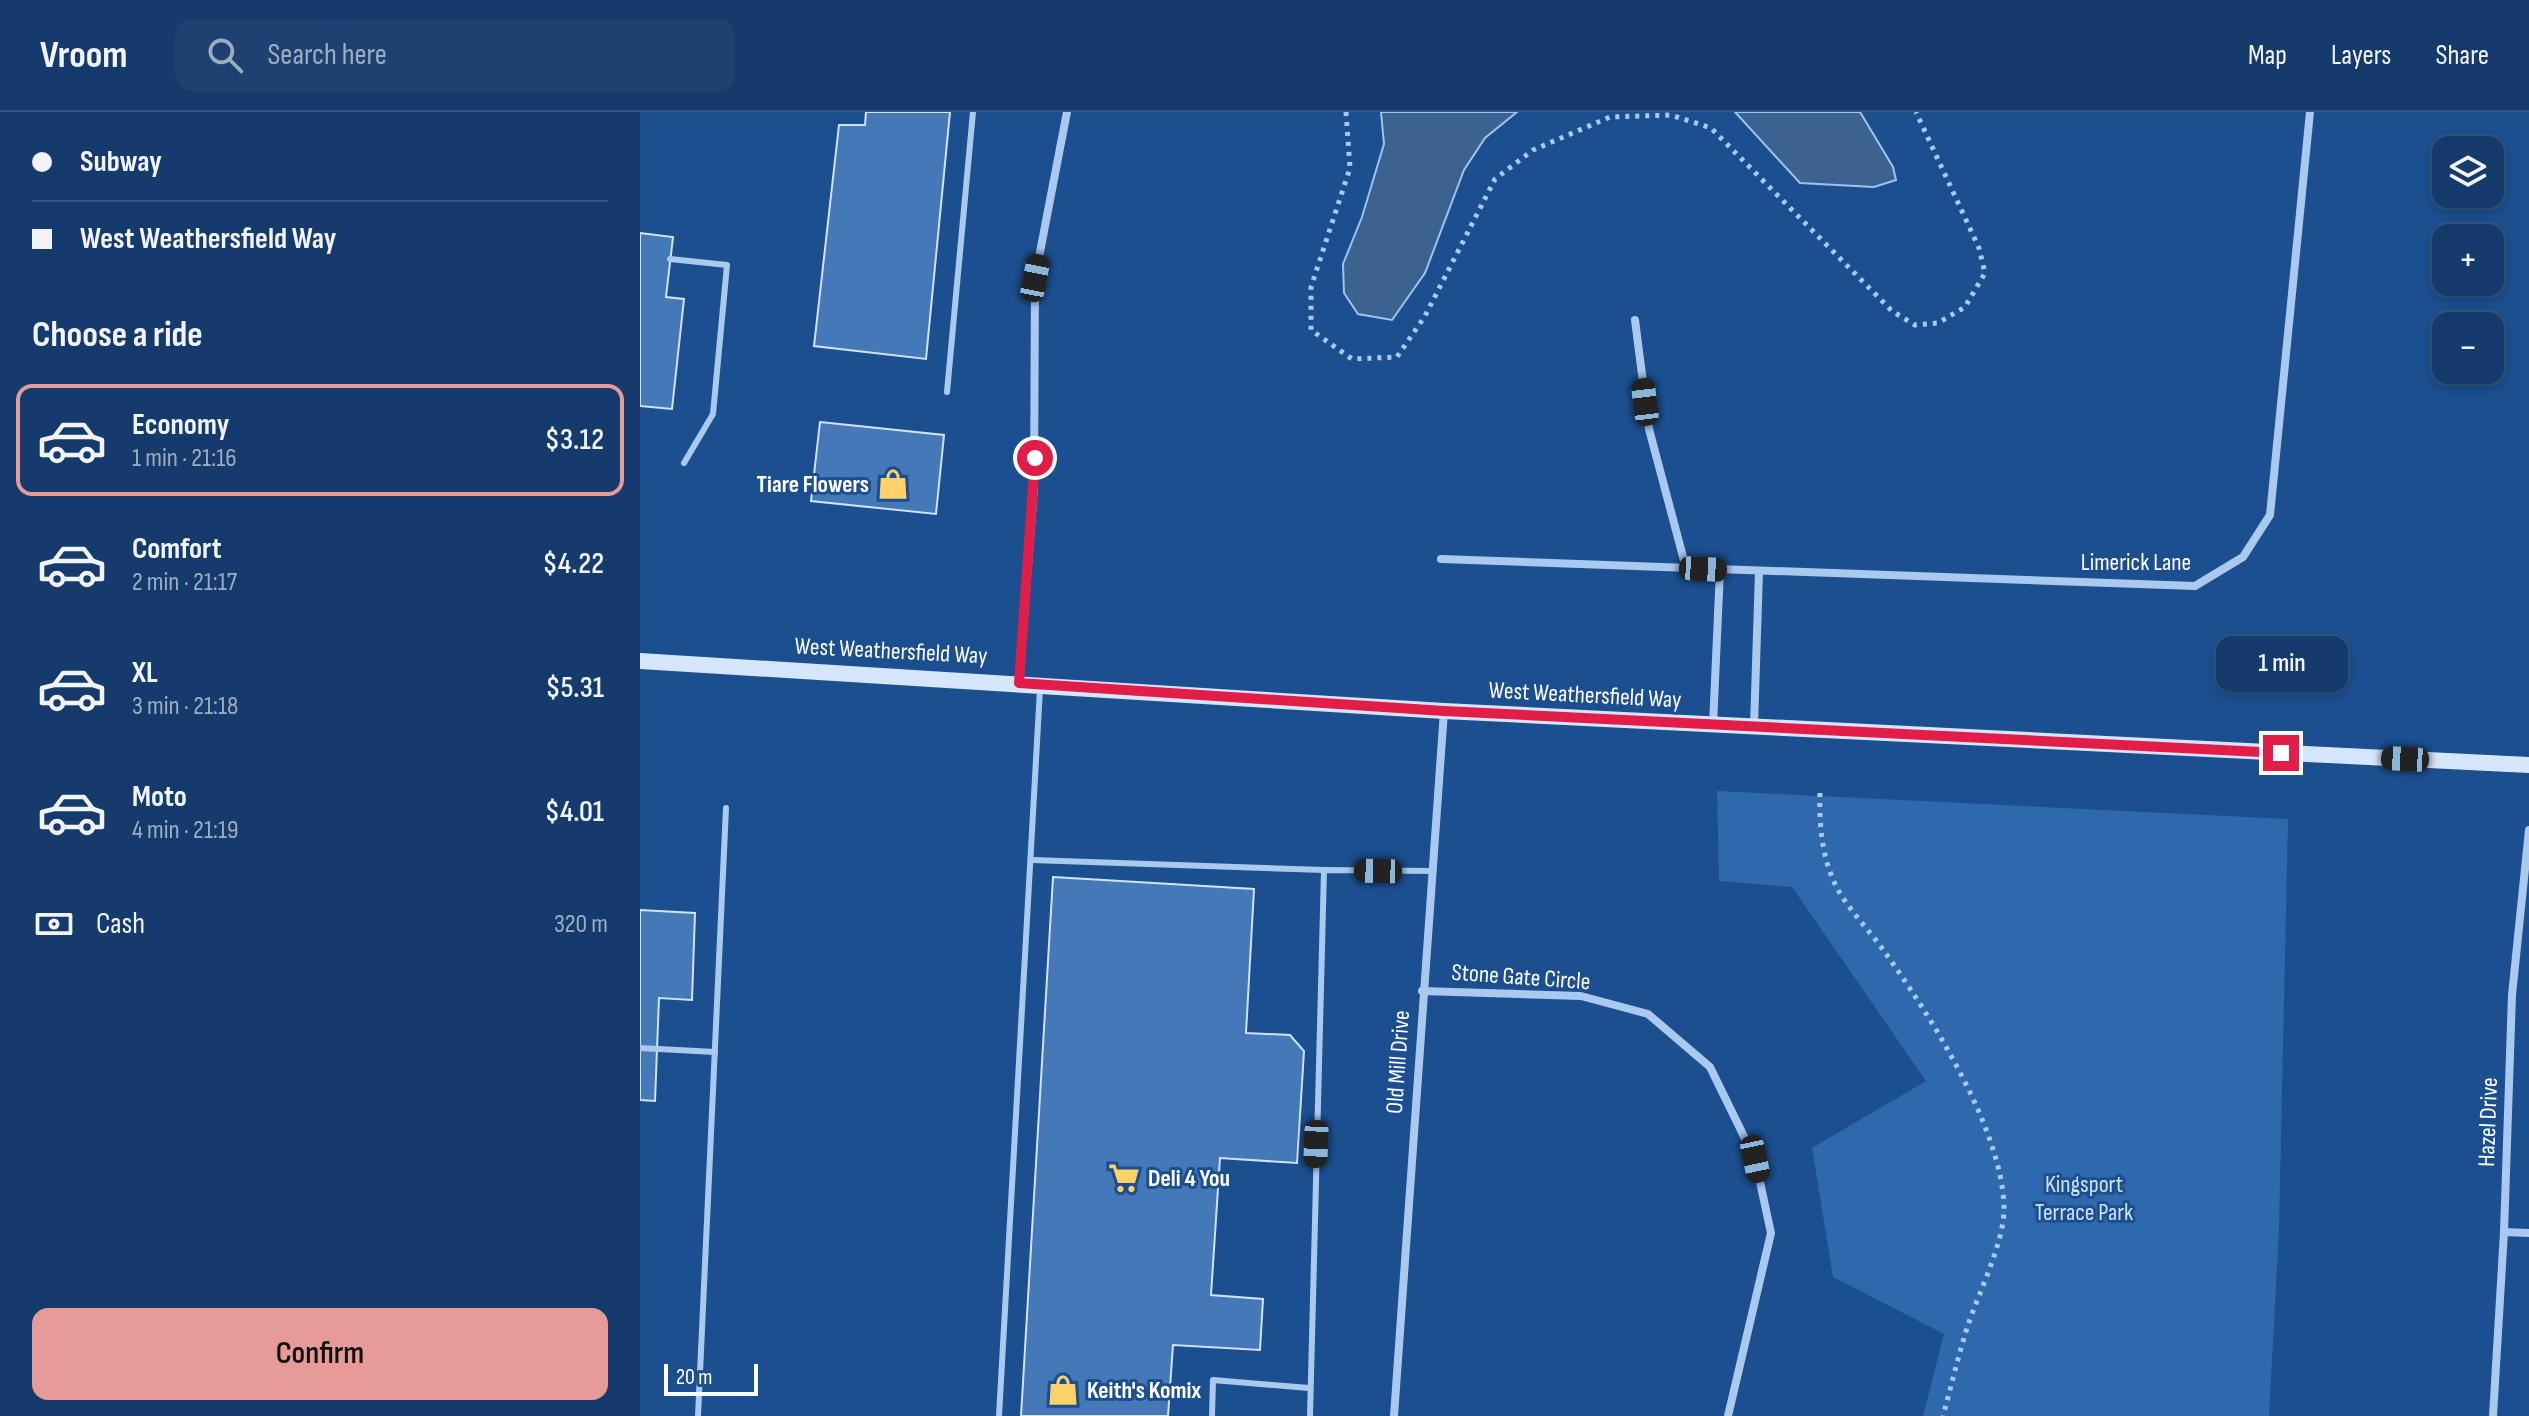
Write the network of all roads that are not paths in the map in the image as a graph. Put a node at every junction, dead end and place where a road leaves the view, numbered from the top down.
1 (973, 112) edge
2 (1067, 112) edge
3 (2310, 112) edge
4 (670, 259) dead end
5 (1635, 320) dead end
6 (947, 392) dead end
7 (684, 463) dead end
8 (1441, 559) dead end
9 (1686, 568) junction
10 (1720, 570) junction
11 (1759, 572) junction
12 (640, 661) edge
13 (1019, 683) junction
14 (1040, 685) junction
15 (1444, 711) junction
16 (1713, 725) junction
17 (1754, 727) junction
18 (2529, 765) edge
19 (726, 808) dead end
20 (2529, 830) edge
21 (1032, 860) junction
22 (1324, 870) junction
23 (1432, 871) junction
24 (1422, 991) junction
25 (640, 1048) edge
26 (715, 1052) junction
27 (2504, 1232) junction
28 (2529, 1233) edge
29 (1309, 1388) junction
30 (698, 1416) edge
31 (999, 1416) edge
32 (1212, 1416) edge
33 (1310, 1416) edge
34 (1394, 1416) edge
35 (1728, 1416) edge
36 (2493, 1416) edge

1 - 6 lane
2 - 13 street
3 - 11 street, Limerick Lane
4 - 7 lane
5 - 9 street
8 - 9 street, Limerick Lane
9 - 10 street, Limerick Lane
10 - 11 street, Limerick Lane
10 - 16 street
11 - 17 street
12 - 13 street, West Weathersfield Way
13 - 14 street, West Weathersfield Way
14 - 15 street, West Weathersfield Way
14 - 21 lane
15 - 16 street, West Weathersfield Way
15 - 23 street, Old Mill Drive
16 - 17 street, West Weathersfield Way
17 - 18 street, West Weathersfield Way
19 - 26 lane
20 - 27 street, Hazel Drive
21 - 22 lane
21 - 31 lane
22 - 23 lane
22 - 29 lane
23 - 24 street, Old Mill Drive
24 - 34 street, Old Mill Drive
24 - 35 street, Stone Gate Circle
25 - 26 lane
26 - 30 lane
27 - 28 street
27 - 36 street, Hazel Drive
29 - 32 lane
29 - 33 lane

